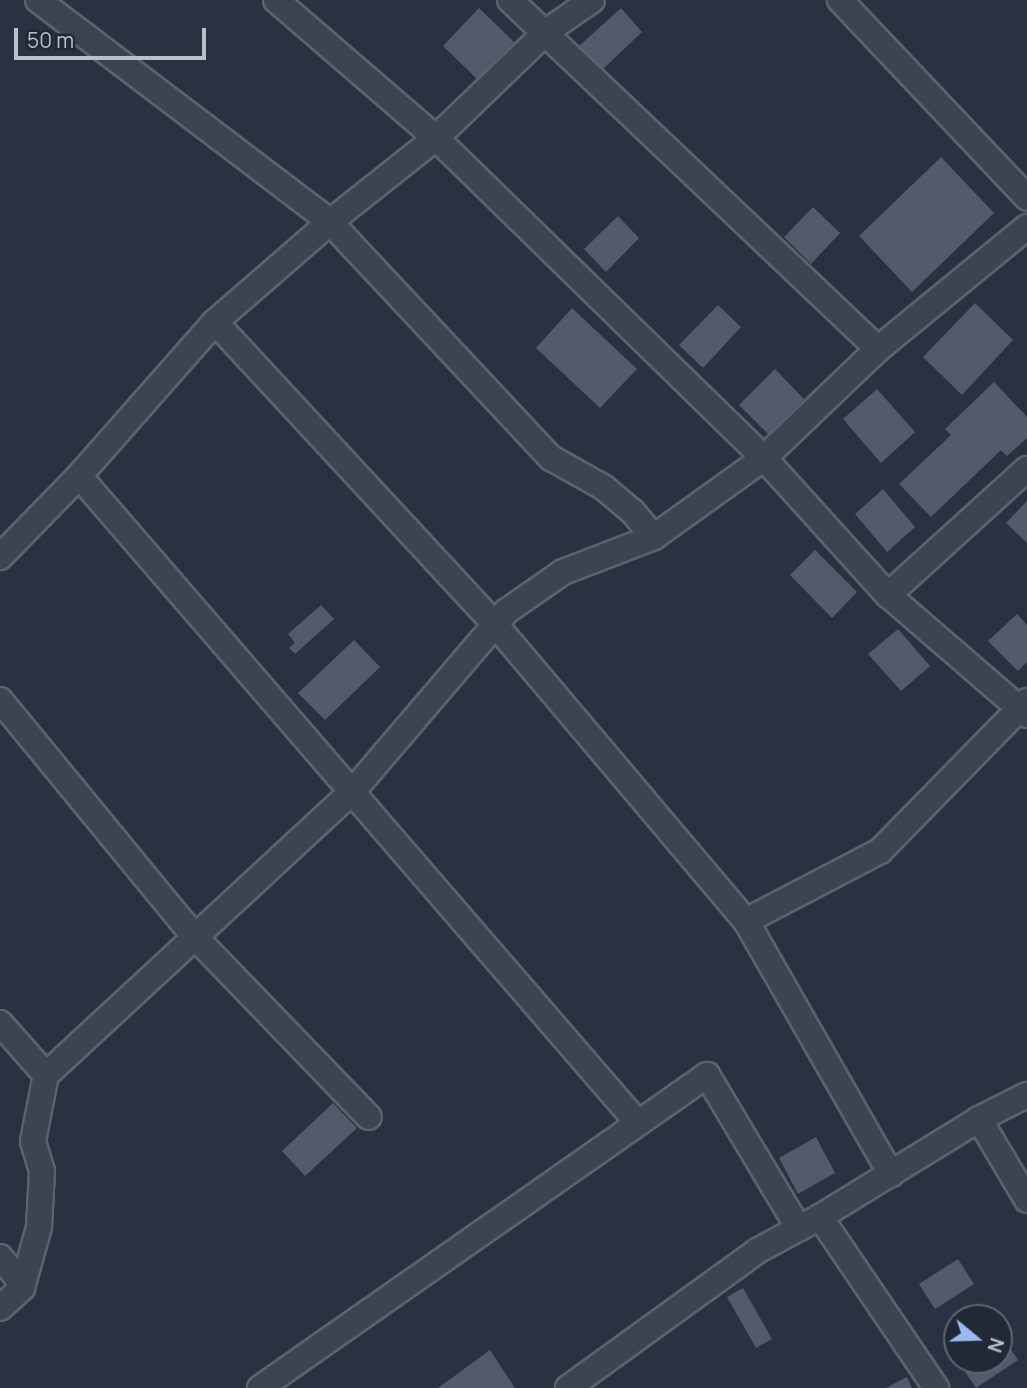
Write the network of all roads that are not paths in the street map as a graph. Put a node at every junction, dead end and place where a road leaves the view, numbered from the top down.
1 (38, 0) edge
2 (276, 0) edge
3 (510, 0) edge
4 (592, 0) edge
5 (840, 0) edge
6 (546, 32) junction
7 (436, 138) junction
8 (1027, 198) edge
9 (330, 222) junction
10 (1027, 227) edge
11 (215, 322) junction
12 (878, 349) junction
13 (764, 458) junction
14 (1027, 469) edge
15 (79, 476) junction
16 (654, 537) junction
17 (0, 557) edge
18 (888, 595) junction
19 (494, 623) junction
20 (0, 700) edge
21 (1025, 708) edge
22 (353, 791) junction
23 (746, 920) junction
24 (195, 937) junction
25 (0, 1023) edge
26 (46, 1075) junction
27 (1027, 1095) edge
28 (369, 1117) dead end
29 (979, 1119) junction
30 (637, 1122) junction
31 (891, 1174) junction
32 (1027, 1200) edge
33 (810, 1223) junction
34 (0, 1257) edge
35 (22, 1288) junction
36 (0, 1308) edge
37 (260, 1388) edge
38 (568, 1388) edge
39 (936, 1388) edge

1 - 9 street
2 - 7 street
3 - 6 street
4 - 6 street
5 - 8 street
6 - 7 street
6 - 12 street
7 - 9 street
7 - 13 street
9 - 11 street
9 - 16 street
10 - 12 street
11 - 15 street
11 - 19 street
12 - 13 street
13 - 16 street
13 - 18 street
14 - 18 street
15 - 17 street
15 - 22 street
16 - 19 street
18 - 21 street
19 - 22 street
19 - 23 street
20 - 24 street
21 - 23 street
22 - 24 street
22 - 30 street
23 - 31 street
24 - 26 street
24 - 28 street
25 - 26 street
26 - 35 street
27 - 29 street
29 - 31 street
29 - 32 street
30 - 33 street
30 - 37 street
31 - 33 street
33 - 38 street
33 - 39 street
34 - 35 street
35 - 36 street

